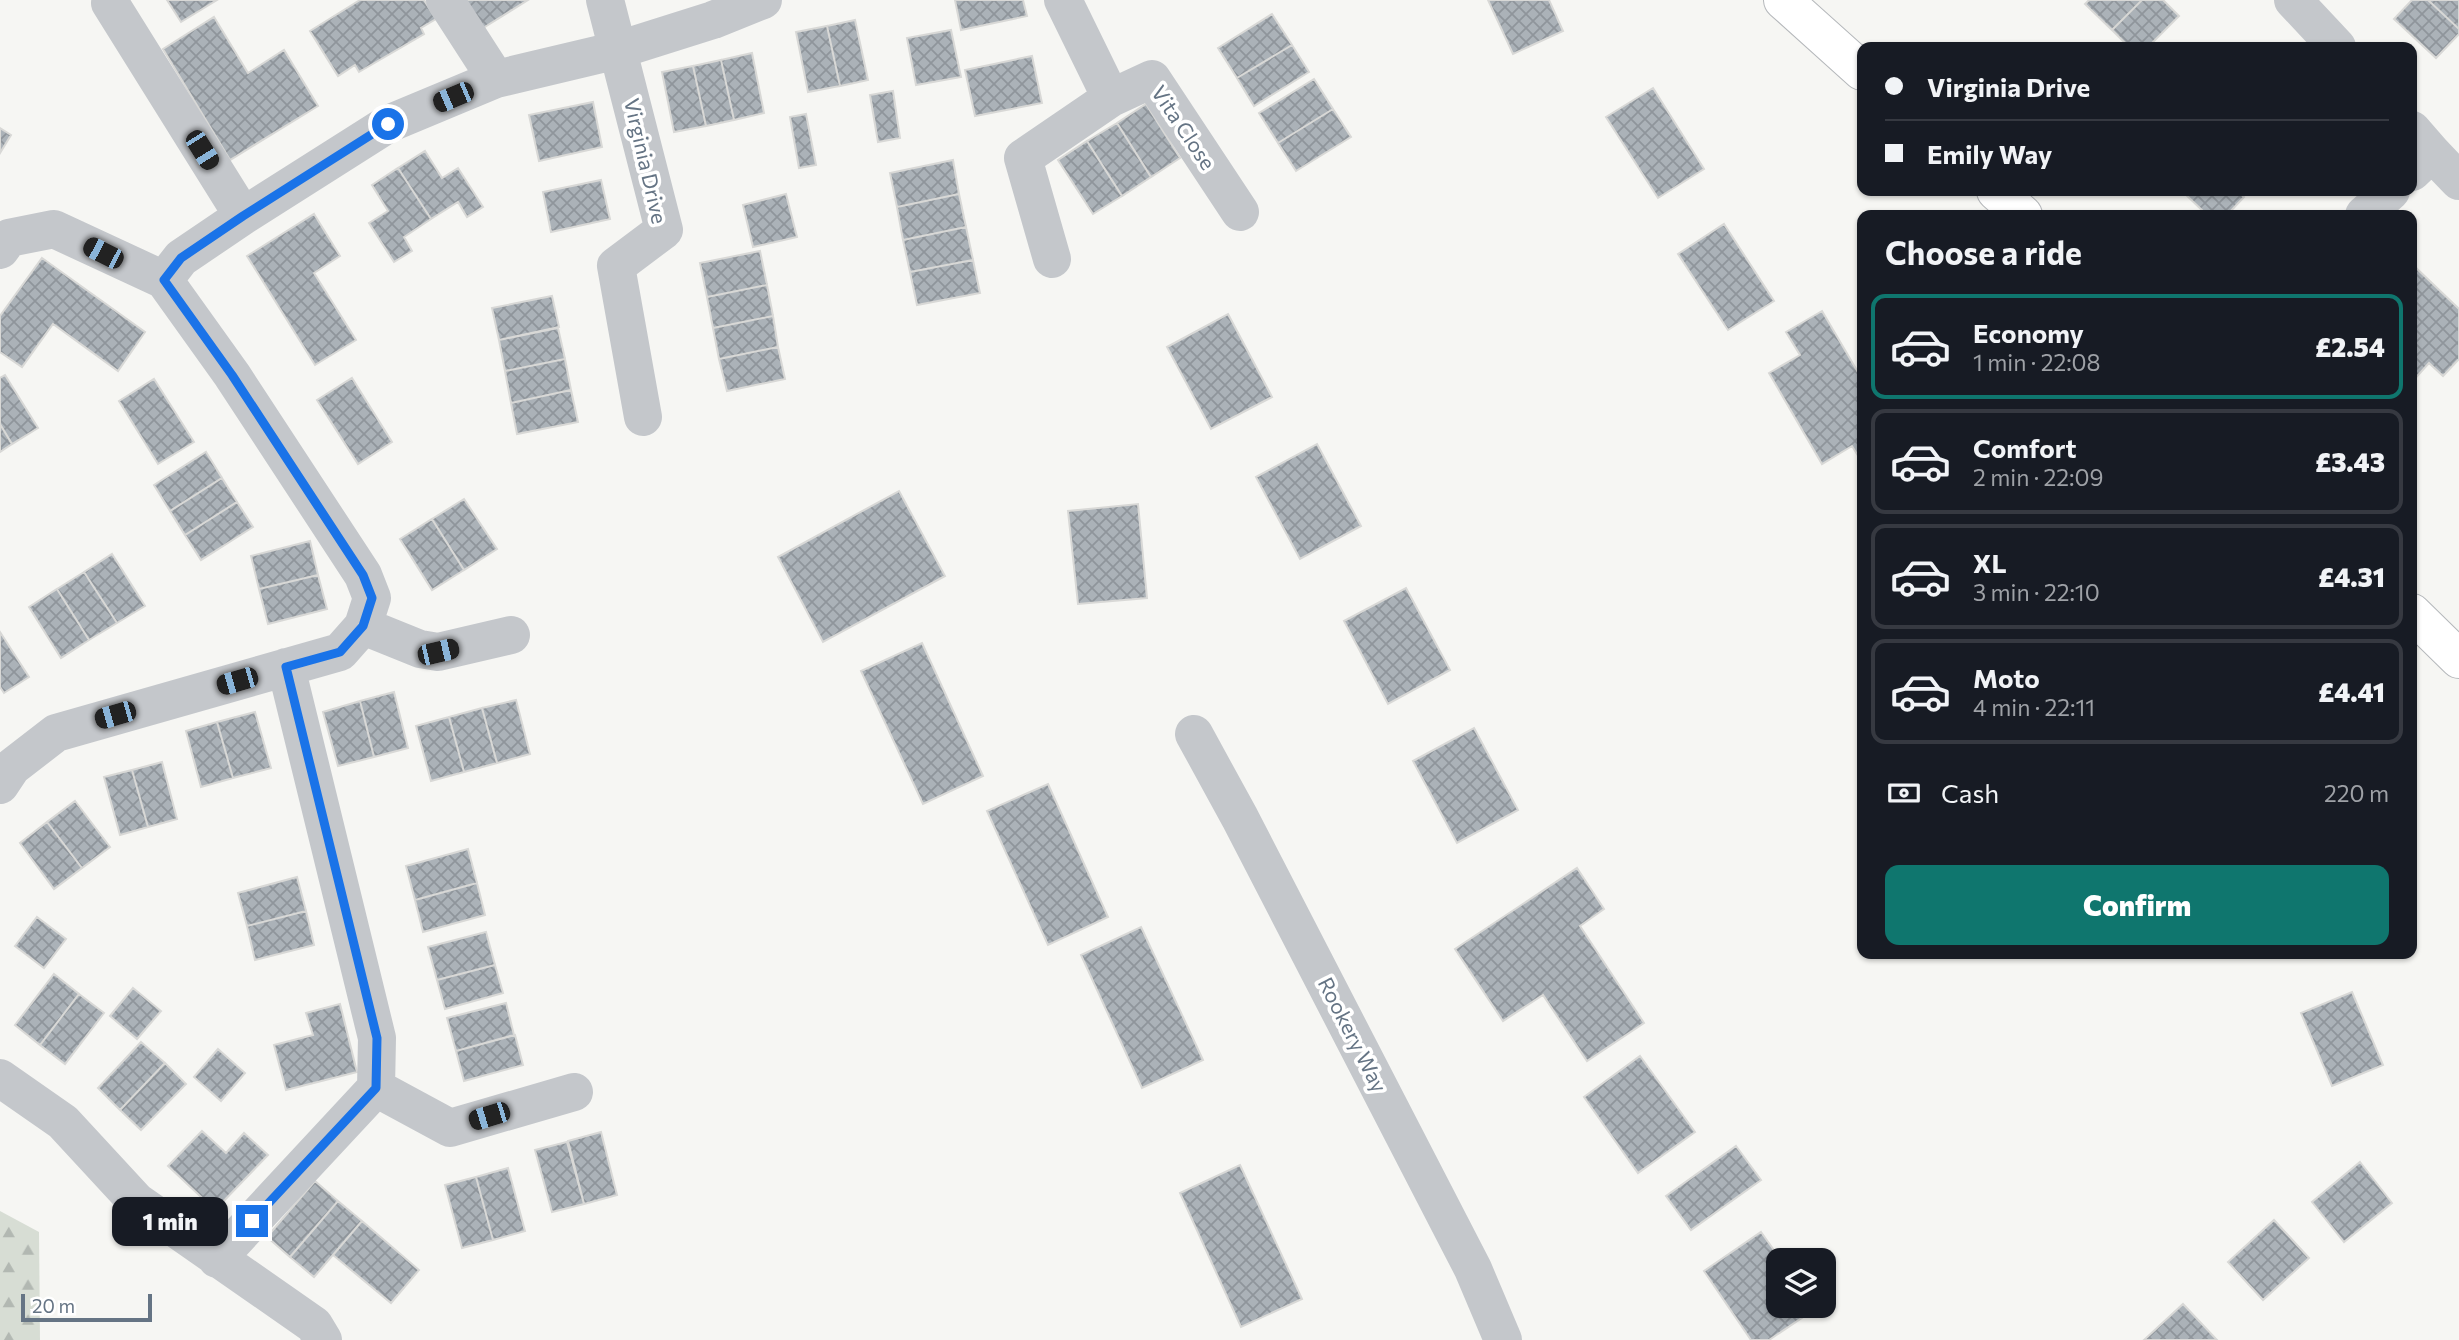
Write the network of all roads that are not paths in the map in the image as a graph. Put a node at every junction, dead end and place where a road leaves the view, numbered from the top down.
1 (445, 0) edge
2 (605, 0) edge
3 (763, 0) edge
4 (1063, 0) edge
5 (1783, 0) edge
6 (2293, 0) edge
7 (110, 3) dead end
8 (2332, 42) edge
9 (618, 50) junction
10 (1857, 67) edge
11 (496, 79) junction
12 (1111, 98) junction
13 (2418, 152) edge
14 (2459, 181) edge
15 (2002, 196) edge
16 (2385, 196) edge
17 (2017, 210) edge
18 (2370, 210) edge
19 (1240, 212) dead end
20 (243, 216) junction
21 (0, 250) edge
22 (1052, 259) dead end
23 (164, 280) junction
24 (643, 417) dead end
25 (2417, 617) edge
26 (363, 626) junction
27 (511, 635) dead end
28 (2459, 659) edge
29 (286, 667) junction
30 (1194, 734) dead end
31 (0, 785) edge
32 (0, 1078) edge
33 (376, 1088) junction
34 (574, 1091) dead end
35 (217, 1259) junction
36 (323, 1340) edge
37 (1503, 1340) edge

1 - 11 street
2 - 9 street
3 - 9 street
4 - 12 street
5 - 10 highway
6 - 8 street
7 - 20 street
9 - 11 street
9 - 24 street, Virginia Drive
11 - 20 street
12 - 19 street, Vita Close
12 - 22 street, Vita Close
13 - 14 street
15 - 17 highway
16 - 18 street
20 - 23 street
21 - 23 street
23 - 26 street
25 - 28 highway
26 - 27 street
26 - 29 street
29 - 31 street
29 - 33 street
30 - 37 street, Rookery Way
32 - 35 street
33 - 34 street
33 - 35 street
35 - 36 street

